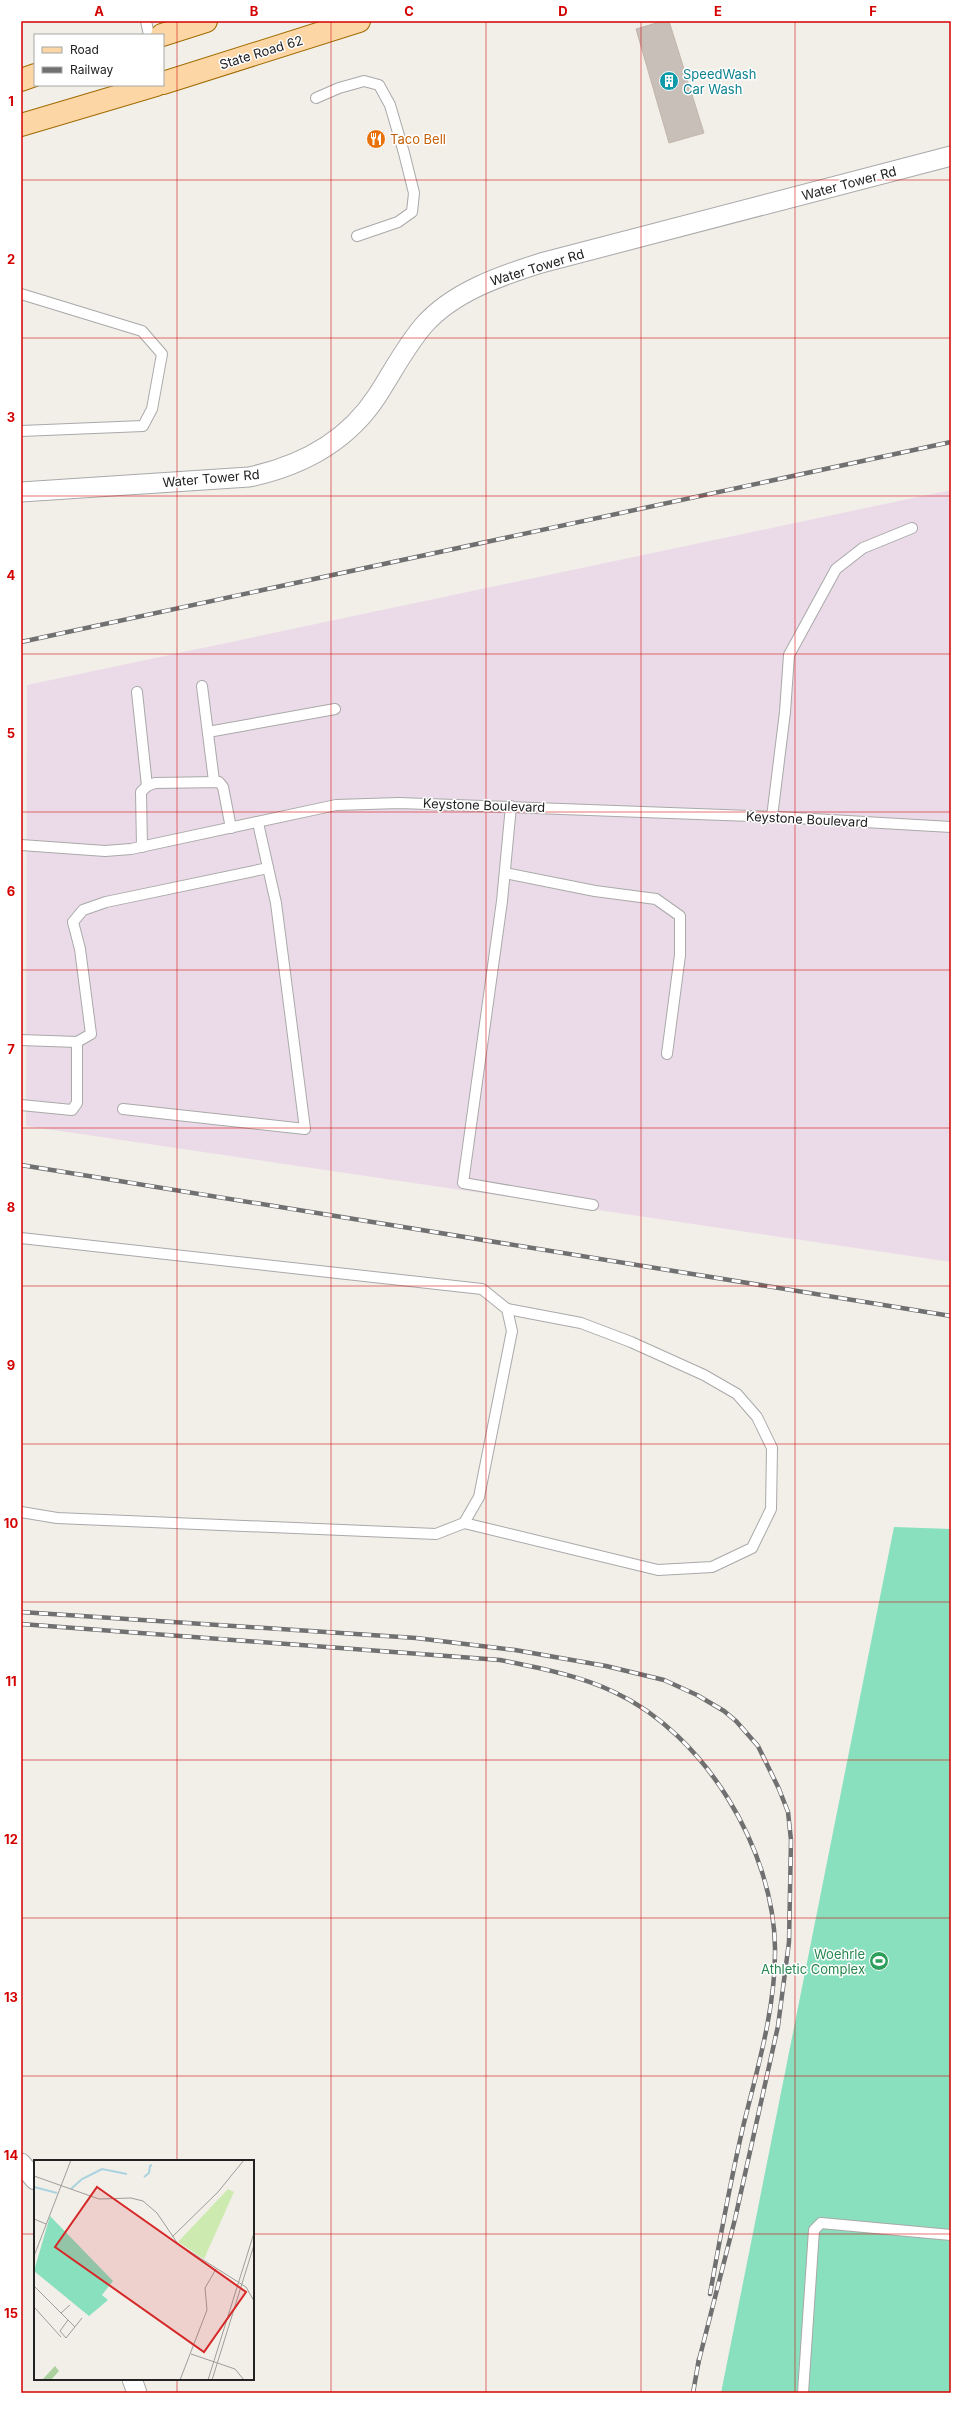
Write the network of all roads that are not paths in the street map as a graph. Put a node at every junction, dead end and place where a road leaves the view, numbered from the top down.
1 (146, 21) edge
2 (206, 21) edge
3 (359, 21) edge
4 (149, 34) edge
5 (164, 34) edge
6 (34, 76) edge
7 (21, 80) edge
8 (164, 83) edge
9 (153, 86) edge
10 (316, 98) dead end
11 (21, 125) edge
12 (951, 156) edge
13 (357, 236) dead end
14 (21, 294) edge
15 (21, 431) edge
16 (22, 492) edge
17 (912, 528) dead end
18 (202, 686) dead end
19 (137, 692) dead end
20 (335, 709) dead end
21 (208, 732) junction
22 (214, 780) junction
23 (146, 786) junction
24 (511, 806) junction
25 (772, 817) junction
26 (258, 823) junction
27 (951, 827) edge
28 (231, 828) junction
29 (21, 845) edge
30 (142, 847) junction
31 (268, 868) junction
32 (505, 873) junction
33 (21, 1040) edge
34 (78, 1042) junction
35 (667, 1054) dead end
36 (21, 1105) edge
37 (123, 1109) dead end
38 (593, 1205) dead end
39 (21, 1238) edge
40 (507, 1309) junction
41 (21, 1512) edge
42 (464, 1523) junction
43 (21, 2163) edge
44 (34, 2179) edge
45 (951, 2235) edge
46 (132, 2380) edge
47 (137, 2393) edge
48 (803, 2393) edge

1 - 4 lane
2 - 5 main road
3 - 8 main road, State Road 62
6 - 7 main road
9 - 11 main road
10 - 13 lane
12 - 16 street, Water Tower Rd
14 - 15 lane
17 - 25 lane
18 - 21 lane
19 - 23 lane
20 - 21 lane
21 - 22 lane
22 - 23 lane
22 - 28 lane
23 - 30 lane
24 - 25 lane, Keystone Boulevard
24 - 26 lane, Keystone Boulevard
24 - 32 lane
25 - 27 lane, Keystone Boulevard
26 - 28 lane, Keystone Boulevard
26 - 31 lane
28 - 30 lane, Keystone Boulevard
29 - 30 lane, Keystone Boulevard
31 - 34 lane
31 - 37 lane
32 - 35 lane
32 - 38 lane
33 - 34 lane
34 - 36 lane
39 - 40 lane
40 - 42 lane
40 - 42 lane
41 - 42 lane
43 - 44 street
45 - 48 lane
46 - 47 street

